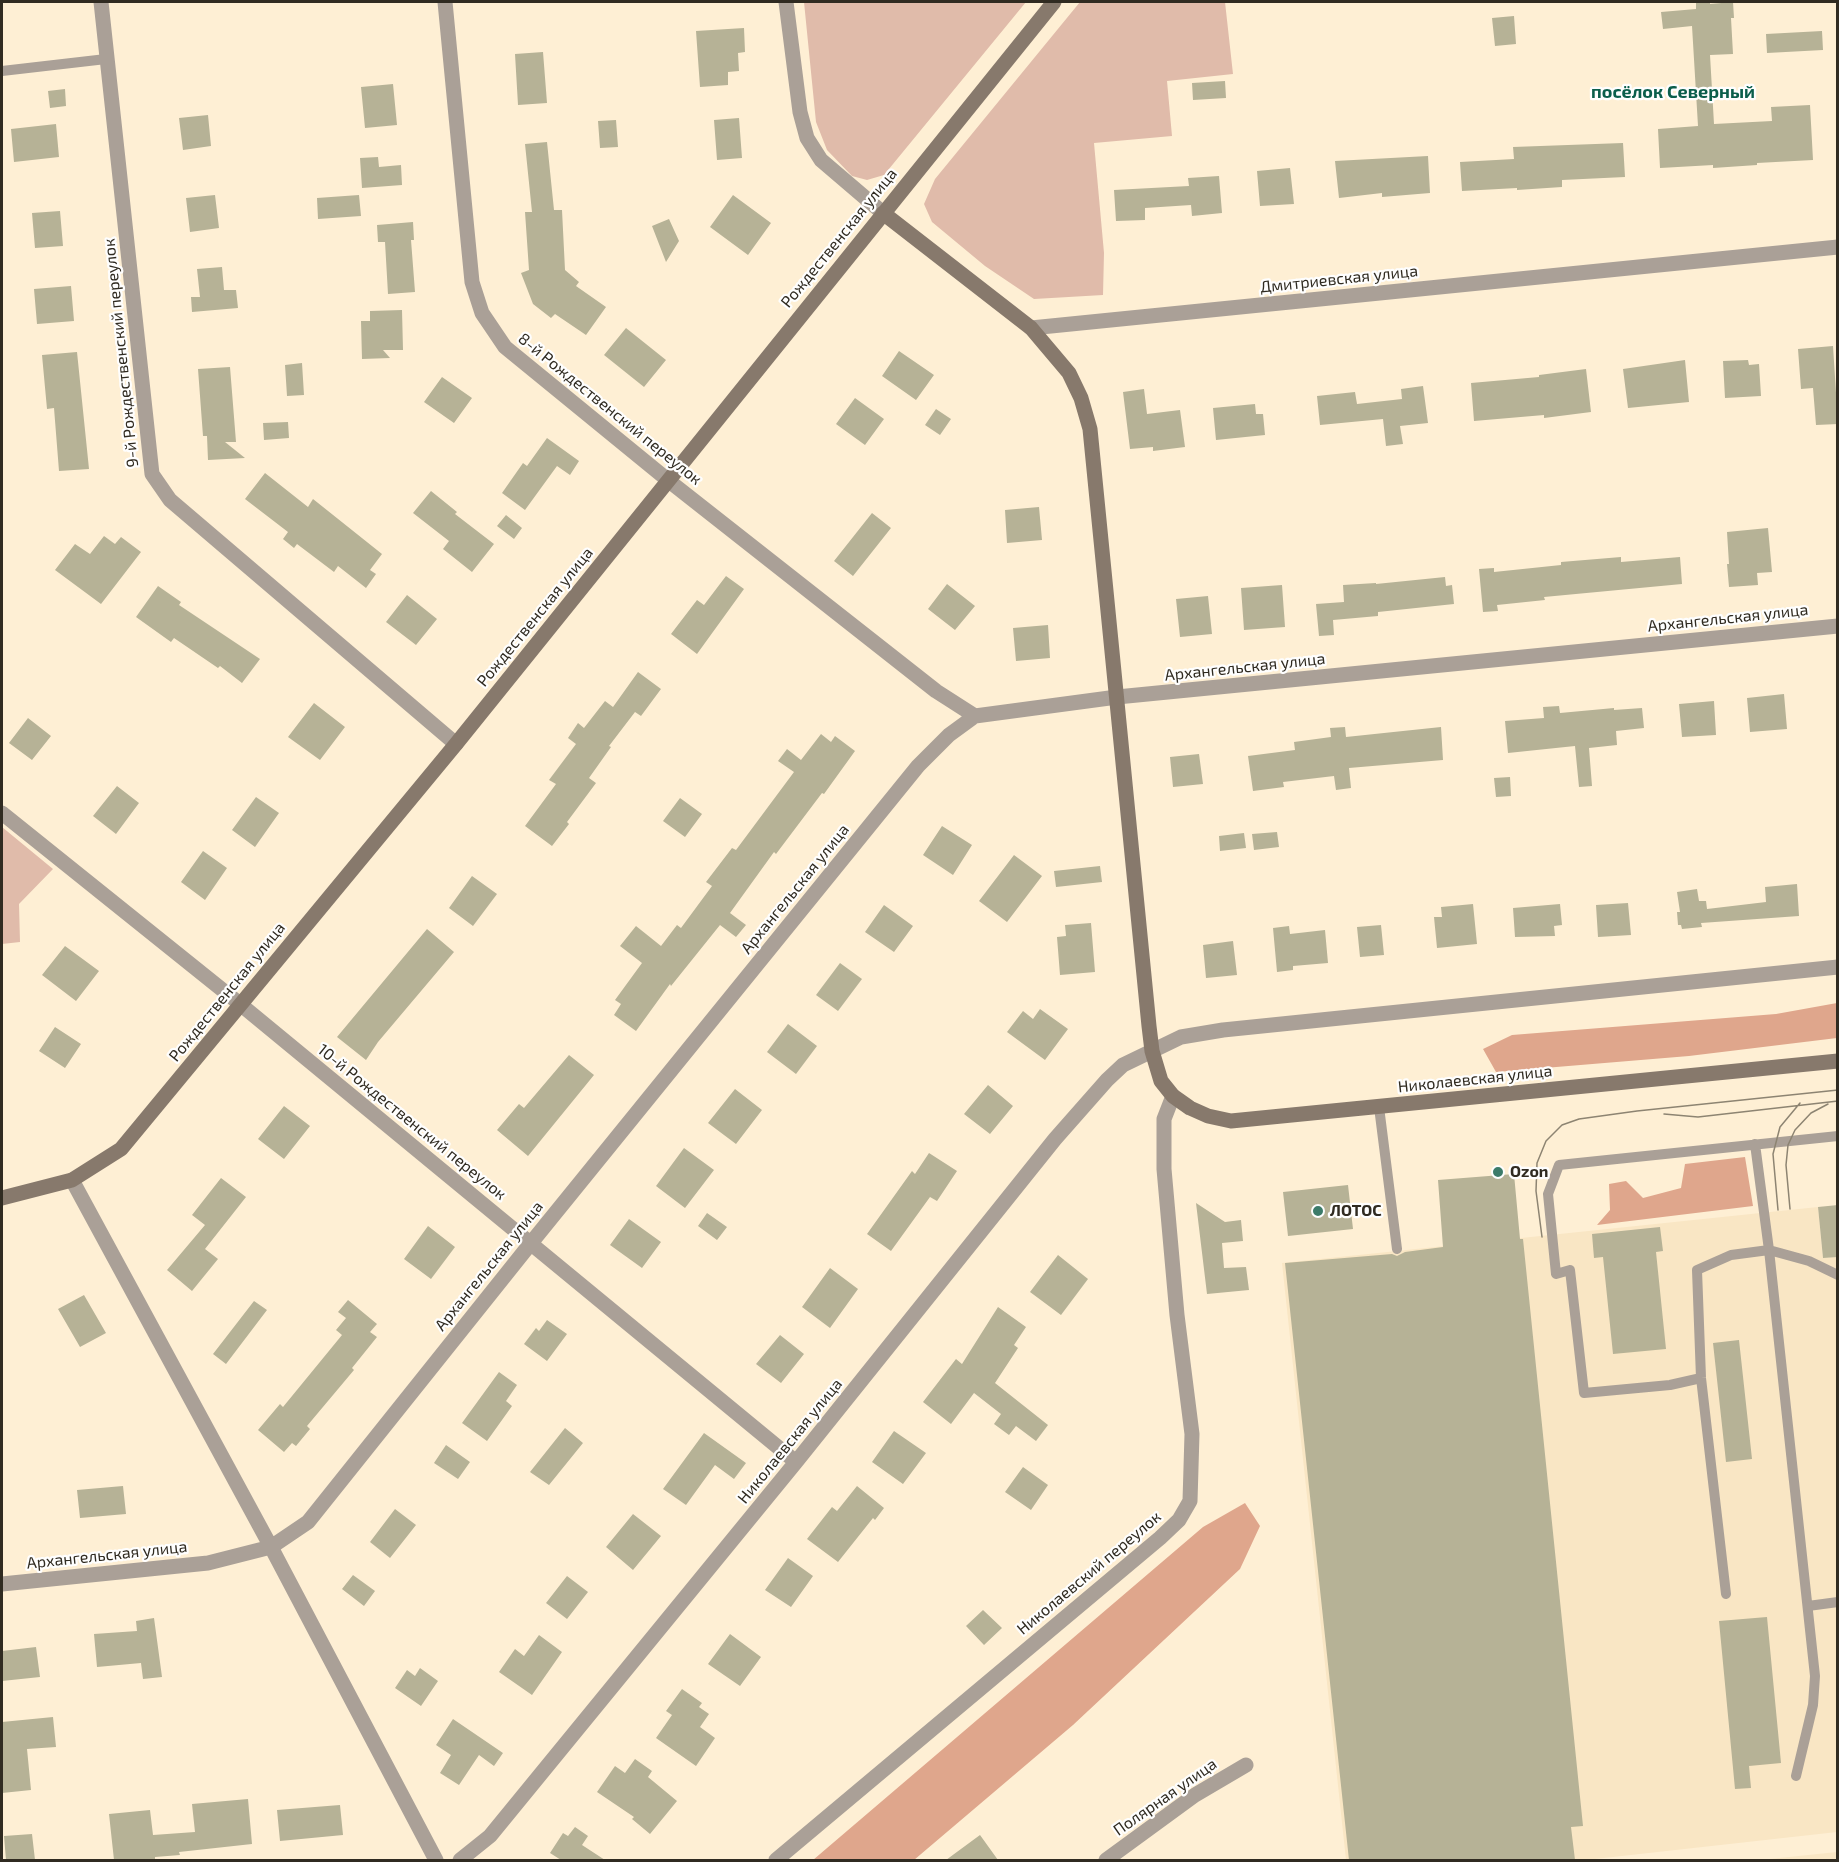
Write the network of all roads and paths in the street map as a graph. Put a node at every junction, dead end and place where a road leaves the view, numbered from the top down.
1 (101, 2) edge
2 (445, 2) edge
3 (786, 2) edge
4 (1054, 2) edge
5 (106, 59) junction
6 (2, 71) edge
7 (882, 213) junction
8 (1838, 247) edge
9 (1031, 328) junction
10 (669, 481) junction
11 (1838, 626) edge
12 (1117, 698) junction
13 (975, 716) junction
14 (456, 744) junction
15 (2, 813) edge
16 (1838, 967) edge
17 (240, 1004) junction
18 (1152, 1051) junction
19 (1838, 1061) edge
20 (1173, 1096) junction
21 (1379, 1107) junction
22 (1838, 1136) edge
23 (1755, 1144) junction
24 (72, 1180) junction
25 (2, 1198) edge
26 (531, 1243) junction
27 (1397, 1249) dead end
28 (1769, 1250) junction
29 (1838, 1275) edge
30 (1701, 1378) junction
31 (796, 1462) junction
32 (271, 1547) junction
33 (2, 1584) edge
34 (1726, 1594) dead end
35 (1838, 1602) edge
36 (1808, 1606) junction
37 (1246, 1765) dead end
38 (1796, 1776) dead end
39 (436, 1860) edge
40 (459, 1860) edge
41 (776, 1860) edge
42 (1106, 1860) edge

1 - 5 street, 9-й Рождественский переулок
2 - 10 street, 8-й Рождественский переулок
3 - 7 street
4 - 7 main road, Рождественская улица
5 - 6 lane
5 - 14 street, 9-й Рождественский переулок
7 - 9 main road
7 - 10 main road, Рождественская улица
8 - 9 street, Дмитриевская улица
9 - 12 main road
10 - 13 street, 8-й Рождественский переулок
10 - 14 main road, Рождественская улица
11 - 12 street, Архангельская улица
12 - 13 street, Архангельская улица
12 - 18 main road
13 - 26 street, Архангельская улица
14 - 17 main road, Рождественская улица
15 - 17 street, 10-й Рождественский переулок
16 - 18 street, Николаевская улица
17 - 24 main road, Рождественская улица
17 - 26 street, 10-й Рождественский переулок
18 - 20 main road, Николаевская улица
18 - 31 street, Николаевская улица
19 - 21 main road, Николаевская улица
20 - 21 main road, Николаевская улица
20 - 41 street, Николаевский переулок
21 - 27 lane
22 - 23 lane
23 - 28 lane
23 - 30 lane
24 - 25 main road, Рождественская улица
24 - 32 street
26 - 31 street, 10-й Рождественский переулок
26 - 32 street, Архангельская улица
28 - 29 lane
28 - 30 lane
28 - 36 lane
30 - 34 lane
31 - 40 street, Николаевская улица
32 - 33 street, Архангельская улица
32 - 39 street
35 - 36 lane
36 - 38 lane
37 - 42 street, Полярная улица

